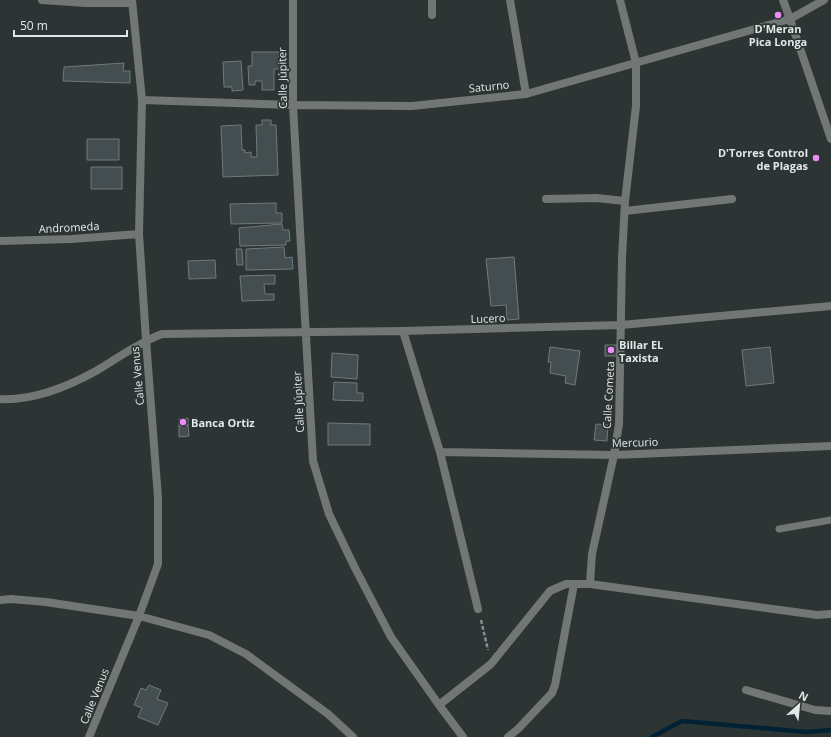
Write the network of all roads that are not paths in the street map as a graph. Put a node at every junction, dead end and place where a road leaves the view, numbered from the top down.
1 (42, 0) edge
2 (293, 0) edge
3 (432, 0) edge
4 (510, 0) edge
5 (620, 0) edge
6 (782, 0) edge
7 (824, 0) edge
8 (132, 2) edge
9 (432, 15) dead end
10 (790, 19) junction
11 (636, 63) junction
12 (526, 94) junction
13 (142, 100) junction
14 (293, 105) junction
15 (831, 139) edge
16 (546, 199) dead end
17 (732, 199) dead end
18 (625, 202) junction
19 (625, 211) junction
20 (139, 234) junction
21 (0, 241) edge
22 (831, 306) edge
23 (622, 324) junction
24 (403, 331) junction
25 (305, 332) junction
26 (146, 340) junction
27 (0, 399) edge
28 (831, 446) edge
29 (440, 452) junction
30 (614, 454) junction
31 (831, 520) edge
32 (779, 529) dead end
33 (574, 584) junction
34 (590, 584) junction
35 (0, 600) edge
36 (478, 609) road end
37 (831, 614) edge
38 (139, 616) junction
39 (746, 690) dead end
40 (439, 705) junction
41 (831, 711) edge
42 (89, 737) edge
43 (353, 737) edge
44 (463, 737) edge
45 (508, 737) edge

1 - 8 street
2 - 14 street, Calle Júpiter
3 - 9 street
4 - 12 street
5 - 11 street, Calle Cometa
6 - 10 street
7 - 10 street, Saturno
8 - 13 street, Calle Venus
10 - 11 street, Saturno
10 - 15 street
11 - 12 street, Saturno
11 - 18 street, Calle Cometa
12 - 14 street, Saturno
13 - 14 street, Saturno
13 - 20 street, Calle Venus
14 - 25 street, Calle Júpiter
16 - 18 street
17 - 19 street
18 - 19 street, Calle Cometa
19 - 23 street, Calle Cometa
20 - 21 street, Andromeda
20 - 26 street, Calle Venus
22 - 23 street, Lucero
23 - 24 street, Lucero
23 - 30 street, Calle Cometa
24 - 25 street, Lucero
24 - 29 street
25 - 26 street, Lucero
25 - 40 street, Calle Júpiter
26 - 27 street, Lucero
26 - 38 street, Calle Venus
28 - 30 street, Mercurio
29 - 30 street, Mercurio
29 - 36 street
30 - 34 street, Calle Cometa
31 - 32 lane
33 - 34 street
33 - 40 street
33 - 45 street
34 - 37 street
35 - 38 street
38 - 42 street, Calle Venus
38 - 43 street
39 - 41 street
40 - 44 street, Calle Júpiter

